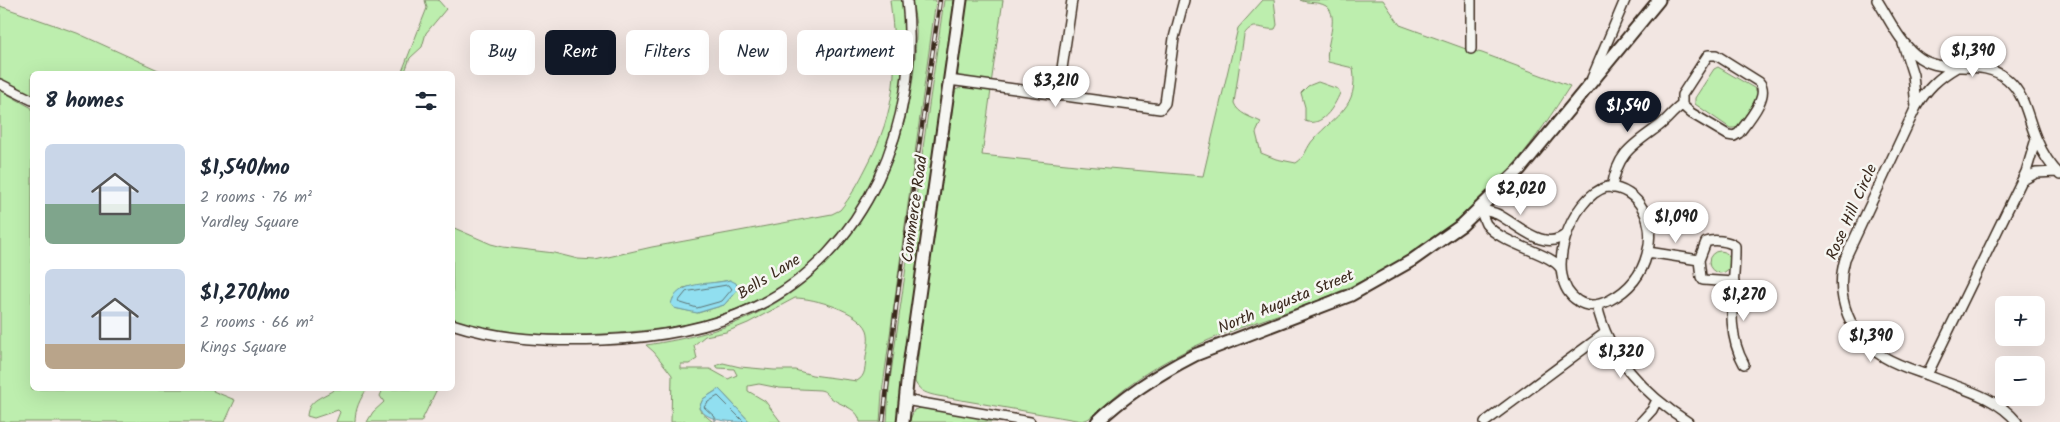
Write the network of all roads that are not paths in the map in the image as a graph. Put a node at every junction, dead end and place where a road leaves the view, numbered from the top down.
1 (908, 0) edge
2 (960, 0) edge
3 (1072, 0) edge
4 (1184, 0) edge
5 (1471, 0) edge
6 (1625, 0) edge
7 (1658, 0) edge
8 (1877, 0) edge
9 (1903, 43) junction
10 (1472, 49) dead end
11 (1957, 67) junction
12 (949, 80) junction
13 (0, 84) edge
14 (1588, 87) junction
15 (1058, 96) junction
16 (30, 99) edge
17 (1682, 105) junction
18 (1916, 107) junction
19 (2036, 139) junction
20 (2059, 173) edge
21 (2021, 182) junction
22 (1612, 188) junction
23 (1480, 209) junction
24 (1566, 234) junction
25 (1648, 252) junction
26 (1699, 260) junction
27 (1561, 270) junction
28 (1734, 282) junction
29 (1597, 305) junction
30 (455, 325) edge
31 (1605, 333) junction
32 (1744, 364) dead end
33 (1927, 375) junction
34 (906, 400) junction
35 (1657, 400) junction
36 (903, 422) edge
37 (1030, 422) edge
38 (1097, 422) edge
39 (1485, 422) edge
40 (1641, 422) edge
41 (1688, 422) edge
42 (2017, 422) edge

1 - 30 street, Bells Lane
2 - 12 main road, Commerce Road
3 - 15 street
4 - 15 street
5 - 10 street
6 - 14 street
7 - 14 main road, North Augusta Street
8 - 9 street
9 - 11 street
9 - 18 street
11 - 18 street, Rose Hill Circle
11 - 19 street
12 - 15 street
12 - 34 main road, Commerce Road
13 - 16 street
14 - 23 main road, North Augusta Street
17 - 17 street
17 - 22 street
18 - 33 street, Rose Hill Circle
19 - 20 street
19 - 21 street
20 - 21 street
21 - 33 street
22 - 24 street
22 - 25 street
23 - 24 street
23 - 27 street
23 - 38 main road, North Augusta Street
24 - 27 street
25 - 26 street
25 - 29 street
26 - 28 street
26 - 28 street
27 - 29 street
28 - 32 street
29 - 31 street
31 - 35 street
31 - 39 street
33 - 42 street, Rose Hill Circle
34 - 36 main road, Commerce Road
34 - 37 street
35 - 40 street
35 - 41 street

